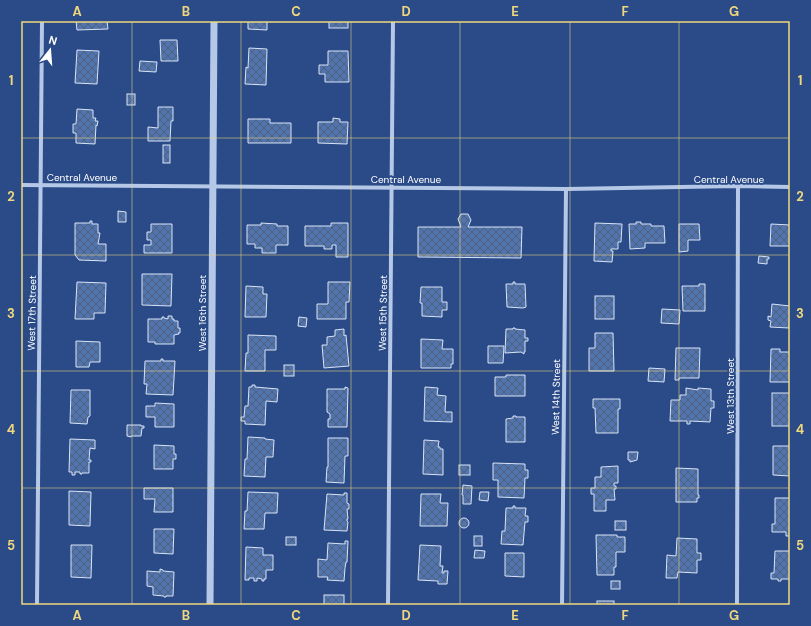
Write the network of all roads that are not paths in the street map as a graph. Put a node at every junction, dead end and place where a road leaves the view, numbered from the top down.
1 (42, 21) edge
2 (214, 21) edge
3 (392, 21) edge
4 (21, 185) edge
5 (41, 185) junction
6 (213, 186) junction
7 (738, 186) junction
8 (392, 187) junction
9 (790, 187) edge
10 (566, 189) junction
11 (37, 605) edge
12 (210, 605) edge
13 (388, 605) edge
14 (562, 605) edge
15 (737, 605) edge

1 - 5 street, West 17th Street
2 - 6 street, West 16th Street
3 - 8 street, West 15th Street
4 - 5 street, Central Avenue
5 - 6 street, Central Avenue
5 - 11 street, West 17th Street
6 - 8 street, Central Avenue
6 - 12 street, West 16th Street
7 - 9 street, Central Avenue
7 - 10 street, Central Avenue
7 - 15 street, West 13th Street
8 - 10 street, Central Avenue
8 - 13 street, West 15th Street
10 - 14 street, West 14th Street

